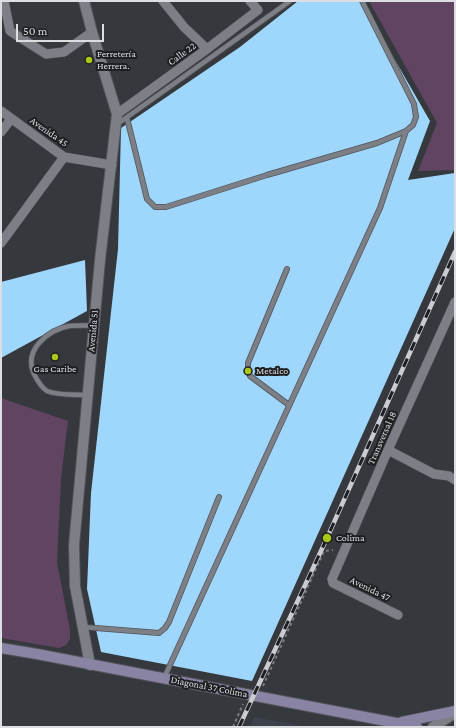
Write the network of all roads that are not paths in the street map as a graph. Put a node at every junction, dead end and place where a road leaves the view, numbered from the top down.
1 (4, 1) edge
2 (84, 1) edge
3 (164, 1) edge
4 (250, 1) edge
5 (290, 1) edge
6 (362, 1) edge
7 (92, 32) junction
8 (207, 49) junction
9 (1, 111) edge
10 (122, 116) junction
11 (11, 119) junction
12 (406, 131) junction
13 (1, 132) edge
14 (64, 157) junction
15 (112, 165) junction
16 (1, 243) edge
17 (287, 269) dead end
18 (455, 302) edge
19 (94, 325) junction
20 (87, 395) junction
21 (290, 405) junction
22 (388, 450) junction
23 (453, 475) edge
24 (219, 497) dead end
25 (333, 583) joint
26 (398, 615) dead end
27 (83, 627) junction
28 (1, 648) edge
29 (90, 664) junction
30 (164, 678) junction
31 (455, 712) edge
32 (397, 725) edge
33 (417, 727) edge
34 (433, 727) edge

1 - 7 street
2 - 7 street, Avenida 51
3 - 8 street
4 - 8 street, Calle 22
5 - 10 lane
6 - 12 lane
7 - 10 street, Avenida 51
8 - 10 street, Calle 22
9 - 11 street, Avenida 45
10 - 12 lane
10 - 15 street, Avenida 51
11 - 13 street
11 - 14 street, Avenida 45
12 - 21 lane
14 - 15 street, Avenida 45
14 - 16 street
15 - 19 street, Avenida 51
17 - 21 lane
18 - 22 street, Transversal 18
19 - 20 street, Avenida 51
19 - 20 lane
20 - 27 street, Avenida 51
21 - 30 lane
22 - 23 street
22 - 25 street, Transversal 18
24 - 27 lane
25 - 26 street, Avenida 47
27 - 29 street, Avenida 51
28 - 29 main road, Diagonal 37 Colima
29 - 30 main road, Diagonal 37 Colima
30 - 32 main road, Diagonal 37 Colima
31 - 32 main road
31 - 34 street
32 - 33 main road, Diagonal 37 Colima

